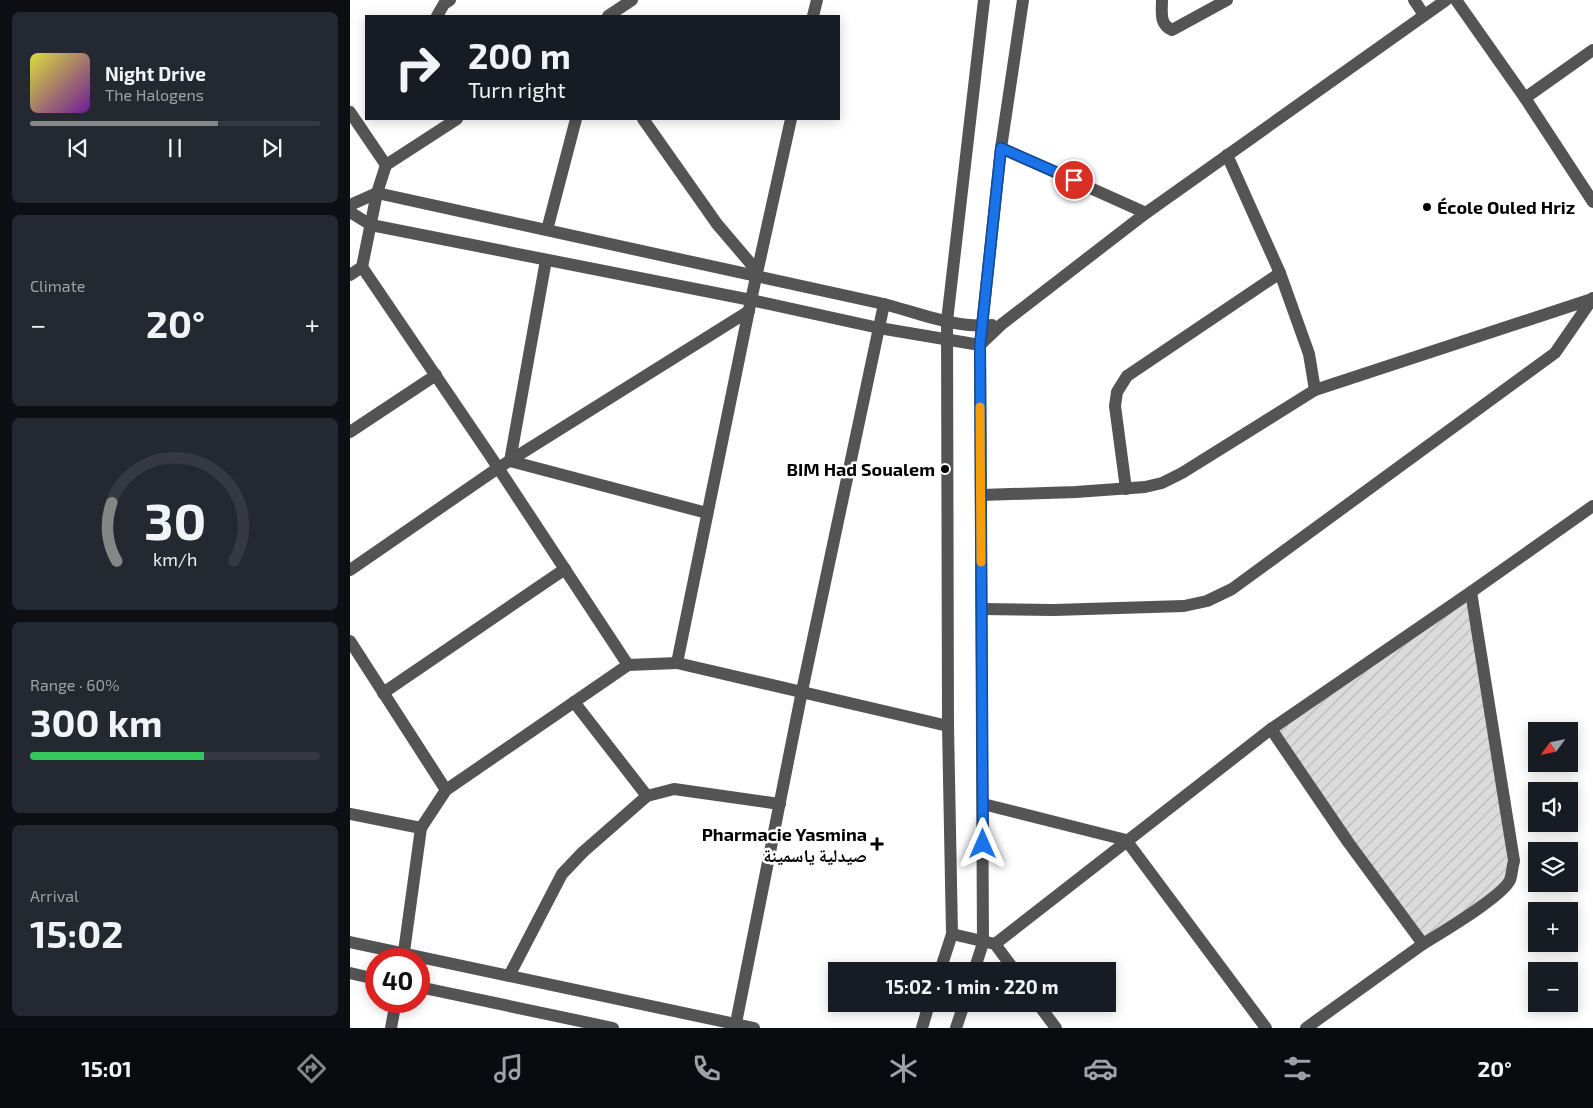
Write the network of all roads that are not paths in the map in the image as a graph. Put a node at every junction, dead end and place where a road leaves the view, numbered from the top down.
1 (450, 0) edge
2 (632, 0) edge
3 (817, 0) edge
4 (984, 0) edge
5 (1022, 0) edge
6 (1162, 0) edge
7 (1227, 0) edge
8 (1414, 0) edge
9 (1446, 0) edge
10 (1456, 0) edge
11 (438, 15) edge
12 (610, 15) edge
13 (813, 15) edge
14 (1424, 15) junction
15 (1593, 50) edge
16 (1525, 98) junction
17 (350, 112) edge
18 (454, 120) edge
19 (576, 120) edge
20 (644, 120) edge
21 (791, 120) edge
22 (1001, 148) junction
23 (1227, 155) junction
24 (386, 165) junction
25 (376, 193) junction
26 (1593, 202) edge
27 (350, 205) edge
28 (350, 212) edge
29 (1146, 213) junction
30 (371, 225) junction
31 (547, 230) junction
32 (546, 260) junction
33 (362, 267) junction
34 (1280, 273) junction
35 (757, 274) junction
36 (350, 276) edge
37 (1592, 299) edge
38 (884, 304) junction
39 (750, 306) junction
40 (946, 321) junction
41 (1002, 324) junction
42 (983, 326) junction
43 (880, 328) junction
44 (947, 340) junction
45 (980, 345) junction
46 (436, 376) junction
47 (1314, 390) junction
48 (350, 432) edge
49 (510, 461) junction
50 (498, 468) junction
51 (1126, 489) junction
52 (981, 494) junction
53 (1593, 506) edge
54 (707, 513) junction
55 (564, 569) junction
56 (350, 570) edge
57 (1471, 592) junction
58 (982, 609) junction
59 (350, 641) edge
60 (677, 663) junction
61 (628, 665) junction
62 (802, 691) junction
63 (383, 693) junction
64 (574, 702) junction
65 (948, 726) junction
66 (1271, 729) junction
67 (446, 790) junction
68 (647, 796) junction
69 (780, 804) junction
70 (983, 804) junction
71 (350, 814) edge
72 (420, 828) junction
73 (1126, 840) junction
74 (952, 934) junction
75 (350, 942) edge
76 (989, 943) junction
77 (1423, 944) junction
78 (373, 948) edge
79 (405, 948) edge
80 (430, 961) edge
81 (943, 962) edge
82 (979, 962) edge
83 (1007, 962) edge
84 (350, 973) edge
85 (365, 976) edge
86 (509, 976) junction
87 (430, 989) edge
88 (927, 1012) edge
89 (961, 1012) edge
90 (1044, 1012) edge
91 (394, 1013) edge
92 (587, 1025) edge
93 (735, 1026) edge
94 (391, 1028) edge
95 (613, 1028) edge
96 (754, 1028) edge
97 (922, 1028) edge
98 (956, 1028) edge
99 (1056, 1028) edge
100 (1266, 1028) edge
101 (1306, 1028) edge

1 - 11 street
2 - 12 street
3 - 13 street
4 - 40 street
5 - 22 street
6 - 7 street
8 - 14 street
9 - 14 street
10 - 16 street
14 - 23 street
15 - 16 street
16 - 26 street
17 - 24 street
18 - 24 street
19 - 31 street
20 - 35 street
21 - 35 street
22 - 29 street
22 - 42 street
23 - 29 street
23 - 34 street
24 - 25 street
25 - 27 street
25 - 30 street
25 - 31 street
28 - 30 street
29 - 41 street
30 - 32 street
30 - 33 street
31 - 35 street
32 - 39 street
32 - 49 street
33 - 36 street
33 - 46 street
34 - 47 street
34 - 51 street
35 - 38 street
35 - 39 street
37 - 47 street
37 - 58 street
38 - 40 street
38 - 43 street
39 - 43 street
39 - 49 street
39 - 54 street
40 - 42 street
40 - 44 street
41 - 42 street
41 - 45 street
42 - 45 street
43 - 44 street
43 - 62 street
44 - 45 street
44 - 65 street
45 - 52 street
46 - 48 street
46 - 50 street
47 - 51 street
49 - 50 street
49 - 54 street
50 - 55 street
50 - 56 street
51 - 52 street
52 - 58 street
53 - 57 street
54 - 60 street
55 - 61 street
55 - 63 street
57 - 66 street
57 - 77 street
58 - 70 street
59 - 63 street
60 - 61 street
60 - 62 street
61 - 64 street
62 - 65 street
62 - 69 street
63 - 67 street
64 - 67 street
64 - 68 street
65 - 74 street
66 - 73 street
66 - 77 street
67 - 72 street
68 - 69 street
68 - 86 street
69 - 93 street
70 - 73 street
70 - 76 street
71 - 72 street
72 - 79 street
73 - 76 street
73 - 100 street
74 - 76 street
74 - 81 street
75 - 78 street
76 - 82 street
76 - 83 street
77 - 101 street
80 - 86 street
84 - 85 street
86 - 93 street
87 - 92 street
88 - 97 street
89 - 98 street
90 - 99 street
91 - 94 street
92 - 95 street
93 - 96 street

